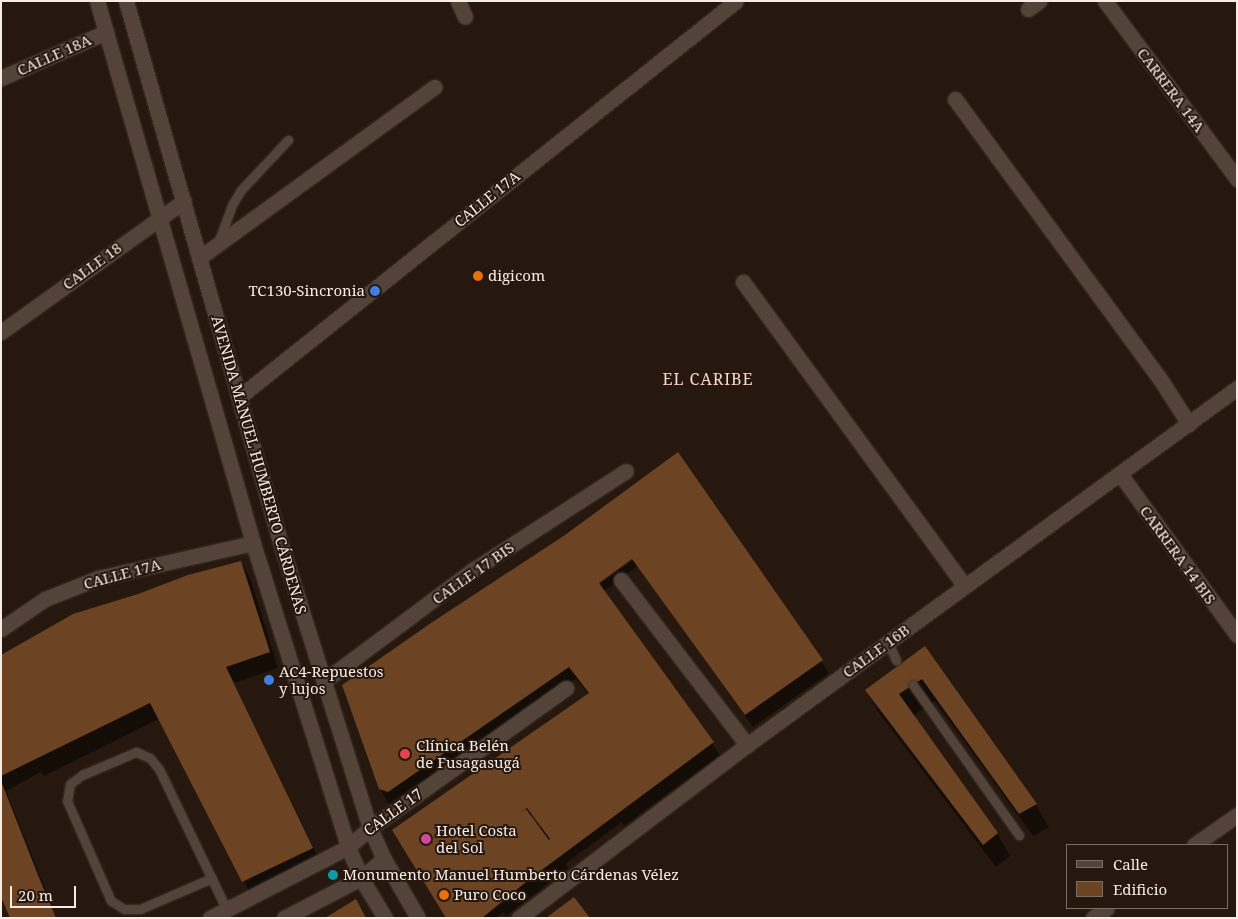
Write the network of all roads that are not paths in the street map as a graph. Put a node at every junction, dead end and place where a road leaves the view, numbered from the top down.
1 (97, 1) edge
2 (126, 1) edge
3 (458, 1) edge
4 (736, 1) edge
5 (1105, 1) edge
6 (465, 17) dead end
7 (106, 32) junction
8 (1, 78) edge
9 (434, 87) dead end
10 (954, 100) dead end
11 (288, 140) dead end
12 (1237, 179) edge
13 (184, 201) junction
14 (158, 218) junction
15 (218, 244) junction
16 (199, 258) junction
17 (743, 282) dead end
18 (1, 332) edge
19 (1235, 392) edge
20 (239, 397) junction
21 (1189, 424) junction
22 (626, 471) dead end
23 (1120, 474) junction
24 (253, 543) junction
25 (621, 580) dead end
26 (965, 586) junction
27 (1, 629) edge
28 (1237, 635) edge
29 (888, 642) junction
30 (896, 660) dead end
31 (324, 681) junction
32 (913, 685) dead end
33 (566, 688) dead end
34 (747, 745) junction
35 (1237, 815) edge
36 (370, 828) junction
37 (1019, 835) dead end
38 (1195, 844) edge
39 (348, 847) junction
40 (384, 859) junction
41 (212, 878) junction
42 (361, 878) junction
43 (1106, 909) edge
44 (227, 910) junction
45 (210, 918) edge
46 (284, 918) edge
47 (385, 918) edge
48 (418, 918) edge
49 (519, 918) edge
50 (1093, 918) edge

1 - 7 street, AVENIDA MANUEL HUMBERTO CÁRDENAS
2 - 13 street, AVENIDA MANUEL HUMBERTO CÁRDENAS
3 - 6 street
4 - 20 street, CALLE 17A
5 - 12 street, CARRERA 14A
7 - 8 street, CALLE 18A
7 - 14 street, AVENIDA MANUEL HUMBERTO CÁRDENAS
9 - 15 street
10 - 21 street
11 - 15 lane
13 - 14 street, CALLE 18
13 - 16 street, AVENIDA MANUEL HUMBERTO CÁRDENAS
14 - 18 street, CALLE 18
14 - 24 street, AVENIDA MANUEL HUMBERTO CÁRDENAS
15 - 16 street
16 - 20 street, AVENIDA MANUEL HUMBERTO CÁRDENAS
17 - 26 street
19 - 21 street, CALLE 16B
20 - 31 street, AVENIDA MANUEL HUMBERTO CÁRDENAS
21 - 23 street, CALLE 16B
22 - 31 street, CALLE 17 BIS
23 - 26 street, CALLE 16B
23 - 28 street, CARRERA 14 BIS
24 - 27 street, CALLE 17A
24 - 39 street, AVENIDA MANUEL HUMBERTO CÁRDENAS
25 - 34 street
26 - 29 street, CALLE 16B
29 - 30 lane
29 - 34 street, CALLE 16B
31 - 36 street, AVENIDA MANUEL HUMBERTO CÁRDENAS
32 - 37 lane
33 - 36 street, CALLE 17
34 - 49 street, CALLE 16B
35 - 38 street
36 - 39 street, CALLE 17
36 - 40 street, AVENIDA MANUEL HUMBERTO CÁRDENAS
39 - 42 street, AVENIDA MANUEL HUMBERTO CÁRDENAS
39 - 44 street, CALLE 17
40 - 42 street
40 - 48 street, AVENIDA MANUEL HUMBERTO CÁRDENAS
41 - 41 lane
41 - 44 lane
42 - 46 street
42 - 47 street, AVENIDA MANUEL HUMBERTO CÁRDENAS
43 - 50 street
44 - 45 street, CALLE 17

